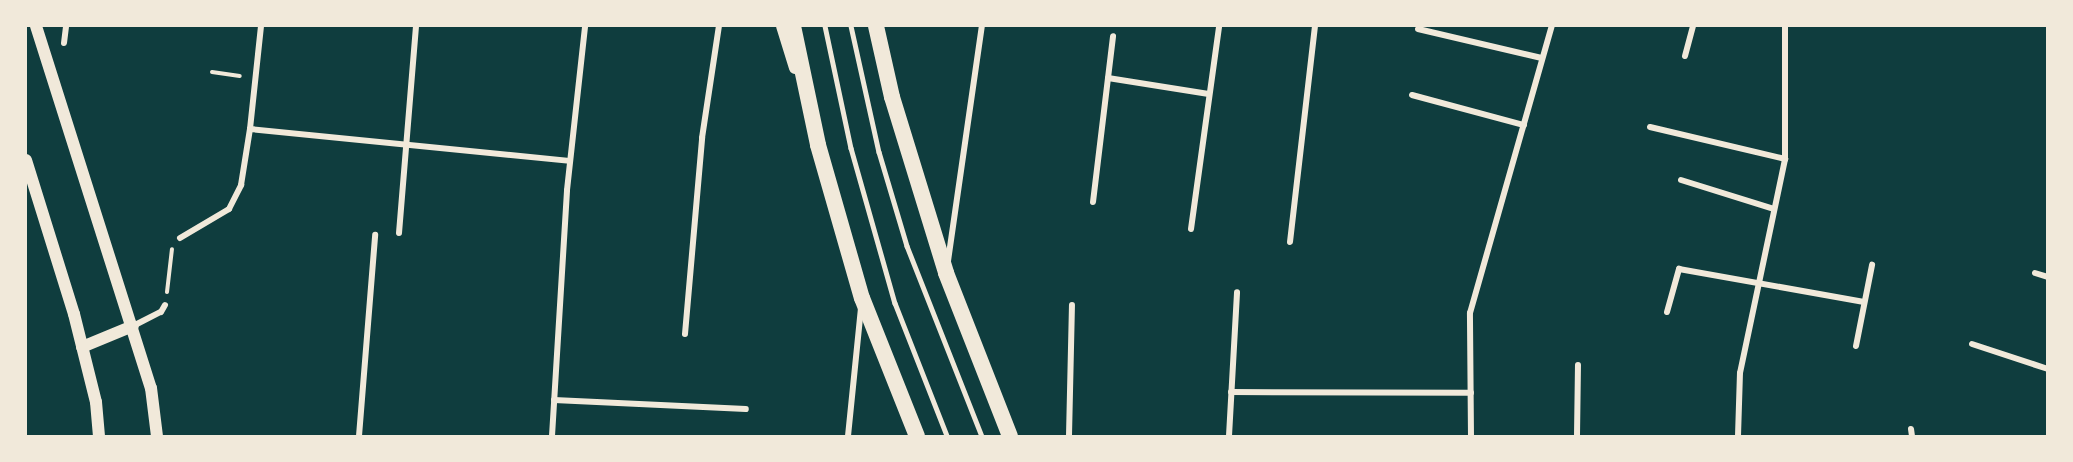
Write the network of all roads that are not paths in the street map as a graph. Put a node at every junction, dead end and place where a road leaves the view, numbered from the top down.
1 (36, 26) edge
2 (66, 26) edge
3 (261, 26) edge
4 (416, 26) edge
5 (585, 26) edge
6 (719, 26) edge
7 (782, 26) edge
8 (793, 26) edge
9 (825, 26) edge
10 (850, 26) edge
11 (876, 26) edge
12 (982, 26) edge
13 (1219, 26) edge
14 (1315, 26) edge
15 (1552, 26) edge
16 (1693, 26) edge
17 (1785, 26) edge
18 (1418, 29) dead end
19 (1113, 36) dead end
20 (64, 43) dead end
21 (1685, 56) dead end
22 (1542, 58) junction
23 (1108, 78) junction
24 (1209, 94) junction
25 (1412, 95) dead end
26 (1524, 125) junction
27 (1650, 127) dead end
28 (250, 129) junction
29 (407, 145) junction
30 (818, 145) junction
31 (1785, 159) junction
32 (26, 160) edge
33 (569, 161) junction
34 (1681, 180) dead end
35 (1093, 202) dead end
36 (1774, 209) junction
37 (1191, 229) dead end
38 (399, 233) dead end
39 (375, 235) dead end
40 (180, 238) road end
41 (1290, 242) dead end
42 (1872, 265) dead end
43 (946, 273) junction
44 (2035, 273) dead end
45 (2048, 277) edge
46 (1757, 282) junction
47 (1237, 292) dead end
48 (862, 298) junction
49 (1864, 302) junction
50 (165, 305) road end
51 (1072, 305) dead end
52 (1667, 312) dead end
53 (133, 326) junction
54 (685, 334) dead end
55 (1972, 344) dead end
56 (1856, 346) dead end
57 (82, 347) junction
58 (1578, 365) dead end
59 (2048, 369) edge
60 (1231, 392) junction
61 (1471, 393) junction
62 (554, 400) junction
63 (746, 408) dead end
64 (99, 436) edge
65 (157, 436) edge
66 (359, 436) edge
67 (552, 436) edge
68 (848, 436) edge
69 (917, 436) edge
70 (947, 436) edge
71 (982, 436) edge
72 (1010, 436) edge
73 (1069, 436) edge
74 (1229, 436) edge
75 (1471, 436) edge
76 (1577, 436) edge
77 (1738, 436) edge

1 - 53 main road
2 - 20 street
3 - 28 street
4 - 29 street
5 - 33 street
6 - 54 street
7 - 30 main road
8 - 30 highway
9 - 70 lane
10 - 71 lane
11 - 43 highway
12 - 43 street
13 - 24 street
14 - 41 street
15 - 22 street
16 - 21 street
17 - 31 street
18 - 22 street
19 - 23 street
22 - 26 street
23 - 24 street
23 - 35 street
24 - 37 street
25 - 26 street
26 - 61 street
27 - 31 street
28 - 29 street
28 - 40 street
29 - 33 street
29 - 38 street
30 - 48 highway
31 - 36 street
32 - 57 main road
33 - 62 street
34 - 36 street
36 - 46 street
39 - 66 street
42 - 49 street
43 - 72 highway
44 - 45 street
46 - 49 street
46 - 52 street
46 - 77 street
47 - 60 street
48 - 68 street
48 - 69 highway
49 - 56 street
50 - 53 street
51 - 73 street
53 - 57 main road
53 - 65 main road
55 - 59 street
57 - 64 main road
58 - 76 street
60 - 61 street
60 - 74 street
61 - 75 street
62 - 63 street
62 - 67 street

